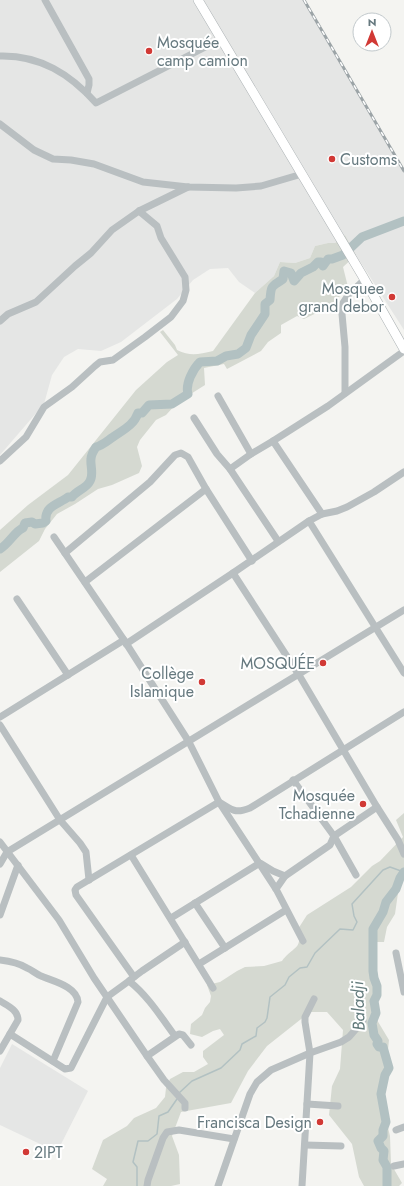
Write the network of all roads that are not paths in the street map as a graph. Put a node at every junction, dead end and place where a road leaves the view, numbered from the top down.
1 (45, 0) edge
2 (198, 0) edge
3 (221, 39) junction
4 (0, 56) edge
5 (87, 93) junction
6 (0, 124) edge
7 (302, 174) junction
8 (188, 187) junction
9 (139, 211) junction
10 (364, 280) junction
11 (0, 321) edge
12 (404, 350) edge
13 (345, 393) junction
14 (218, 396) dead end
15 (194, 418) dead end
16 (273, 441) junction
17 (251, 454) junction
18 (0, 462) edge
19 (230, 469) junction
20 (404, 472) edge
21 (206, 489) junction
22 (322, 514) junction
23 (309, 521) junction
24 (54, 537) dead end
25 (278, 541) junction
26 (65, 553) junction
27 (252, 560) junction
28 (233, 573) junction
29 (85, 582) junction
30 (17, 599) dead end
31 (404, 610) edge
32 (376, 628) junction
33 (125, 642) junction
34 (404, 673) edge
35 (68, 675) junction
36 (299, 675) junction
37 (404, 712) edge
38 (0, 717) edge
39 (0, 724) edge
40 (189, 742) junction
41 (343, 749) junction
42 (293, 780) junction
43 (219, 802) junction
44 (377, 807) junction
45 (60, 820) junction
46 (334, 836) junction
47 (0, 842) edge
48 (403, 851) edge
49 (7, 852) junction
50 (131, 855) junction
51 (260, 863) junction
52 (0, 864) edge
53 (18, 865) junction
54 (356, 875) dead end
55 (285, 876) junction
56 (89, 880) junction
57 (276, 889) junction
58 (195, 903) junction
59 (286, 910) junction
60 (0, 915) edge
61 (170, 918) junction
62 (303, 941) dead end
63 (186, 942) junction
64 (225, 948) junction
65 (396, 953) dead end
66 (0, 960) edge
67 (199, 964) junction
68 (131, 979) junction
69 (213, 988) dead end
70 (404, 992) edge
71 (106, 997) junction
72 (314, 999) dead end
73 (0, 1001) edge
74 (363, 1021) dead end
75 (10, 1034) junction
76 (175, 1036) junction
77 (191, 1045) dead end
78 (0, 1051) edge
79 (310, 1053) junction
80 (146, 1056) junction
81 (53, 1061) junction
82 (307, 1104) junction
83 (338, 1106) dead end
84 (186, 1108) dead end
85 (404, 1127) edge
86 (396, 1130) dead end
87 (234, 1139) junction
88 (305, 1145) junction
89 (341, 1146) dead end
90 (404, 1164) edge
91 (394, 1166) dead end
92 (147, 1186) edge
93 (218, 1186) edge
94 (302, 1186) edge

1 - 5 street
2 - 3 main road
3 - 5 street
3 - 7 main road
4 - 5 street
6 - 8 street
7 - 8 street
7 - 10 main road
8 - 9 street
9 - 11 street
9 - 18 street
10 - 12 main road
10 - 13 street
12 - 13 street
13 - 16 street
14 - 17 street
15 - 19 street
16 - 17 street
16 - 22 street
17 - 19 street
19 - 25 street
20 - 22 street
21 - 26 street
21 - 27 street
21 - 29 street
22 - 23 street
23 - 25 street
23 - 32 street
24 - 26 street
25 - 27 street
26 - 29 street
27 - 28 street
28 - 33 street
28 - 36 street
29 - 33 street
30 - 35 street
31 - 32 street
32 - 34 street
32 - 36 street
33 - 35 street
33 - 40 street
35 - 38 street
36 - 40 street
36 - 41 street
37 - 41 street
39 - 45 street
40 - 43 street
40 - 45 street
41 - 42 street
41 - 44 street
42 - 43 street
42 - 46 street
43 - 50 street
43 - 51 street
44 - 46 street
44 - 48 street
45 - 49 street
45 - 56 street
46 - 54 street
46 - 55 street
47 - 49 street
49 - 52 street
49 - 53 street
50 - 56 street
50 - 61 street
51 - 55 street
51 - 57 street
51 - 58 street
53 - 60 street
53 - 71 street
55 - 57 street
56 - 68 street
57 - 59 street
58 - 61 street
58 - 64 street
59 - 62 street
59 - 64 street
61 - 63 street
63 - 67 street
63 - 68 street
64 - 67 street
65 - 70 street
66 - 81 street
67 - 69 street
68 - 71 street
68 - 76 street
71 - 80 street
71 - 81 street
72 - 79 street
73 - 75 street
74 - 79 street
75 - 78 street
75 - 81 street
76 - 77 street
76 - 80 street
79 - 82 street
79 - 87 street
80 - 84 street
82 - 83 street
82 - 88 street
85 - 86 street
87 - 92 street
87 - 93 street
88 - 89 street
88 - 94 street
90 - 91 street

